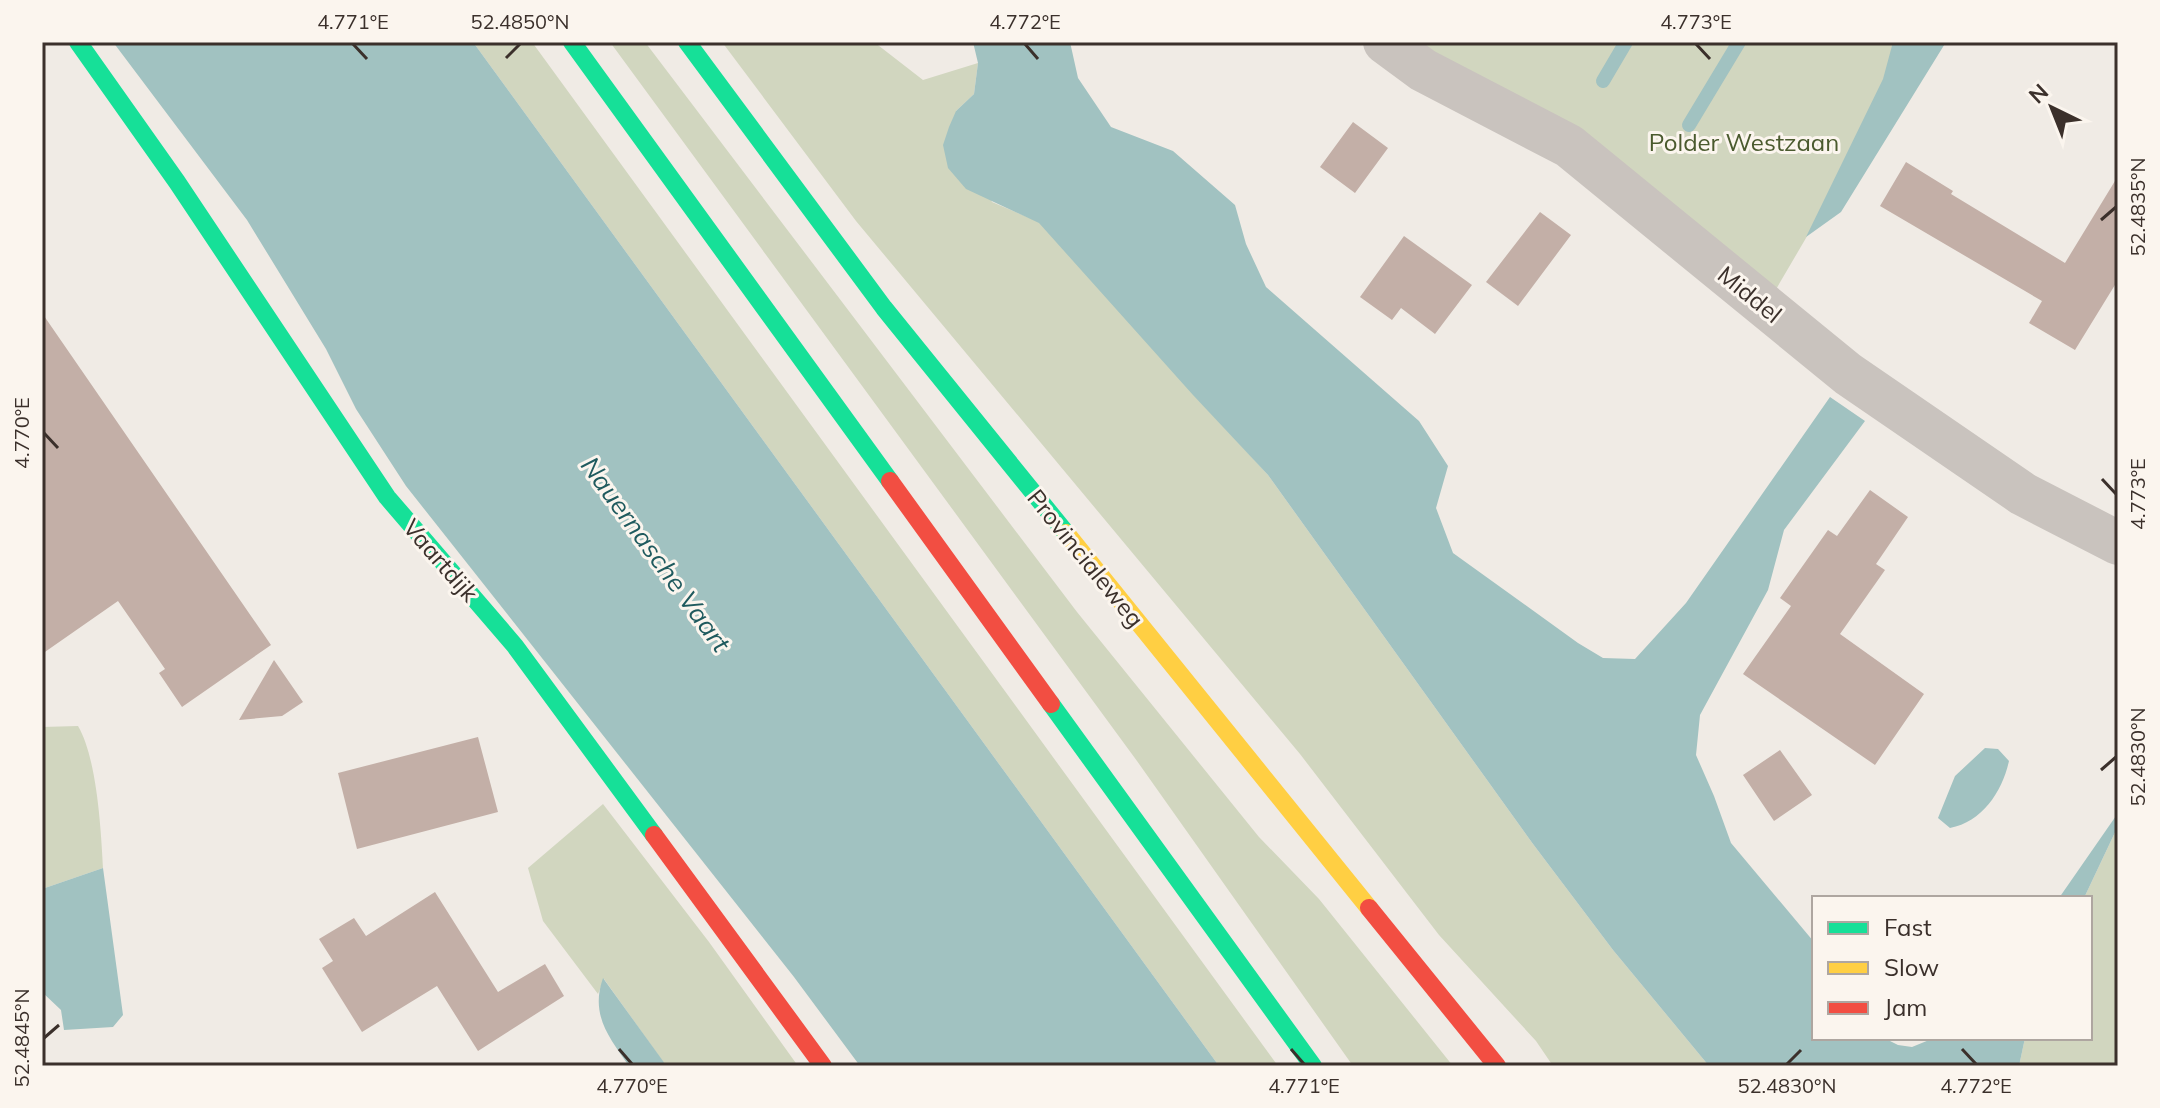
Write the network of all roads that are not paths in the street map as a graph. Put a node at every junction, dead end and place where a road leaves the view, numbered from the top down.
1 (78, 42) edge
2 (572, 42) edge
3 (687, 42) edge
4 (1385, 42) edge
5 (2118, 543) edge
6 (823, 1066) edge
7 (1313, 1066) edge
8 (1497, 1066) edge

1 - 6 main road, Vaartdijk
2 - 7 main road
3 - 8 main road, Provincialeweg
4 - 5 street, Middel

